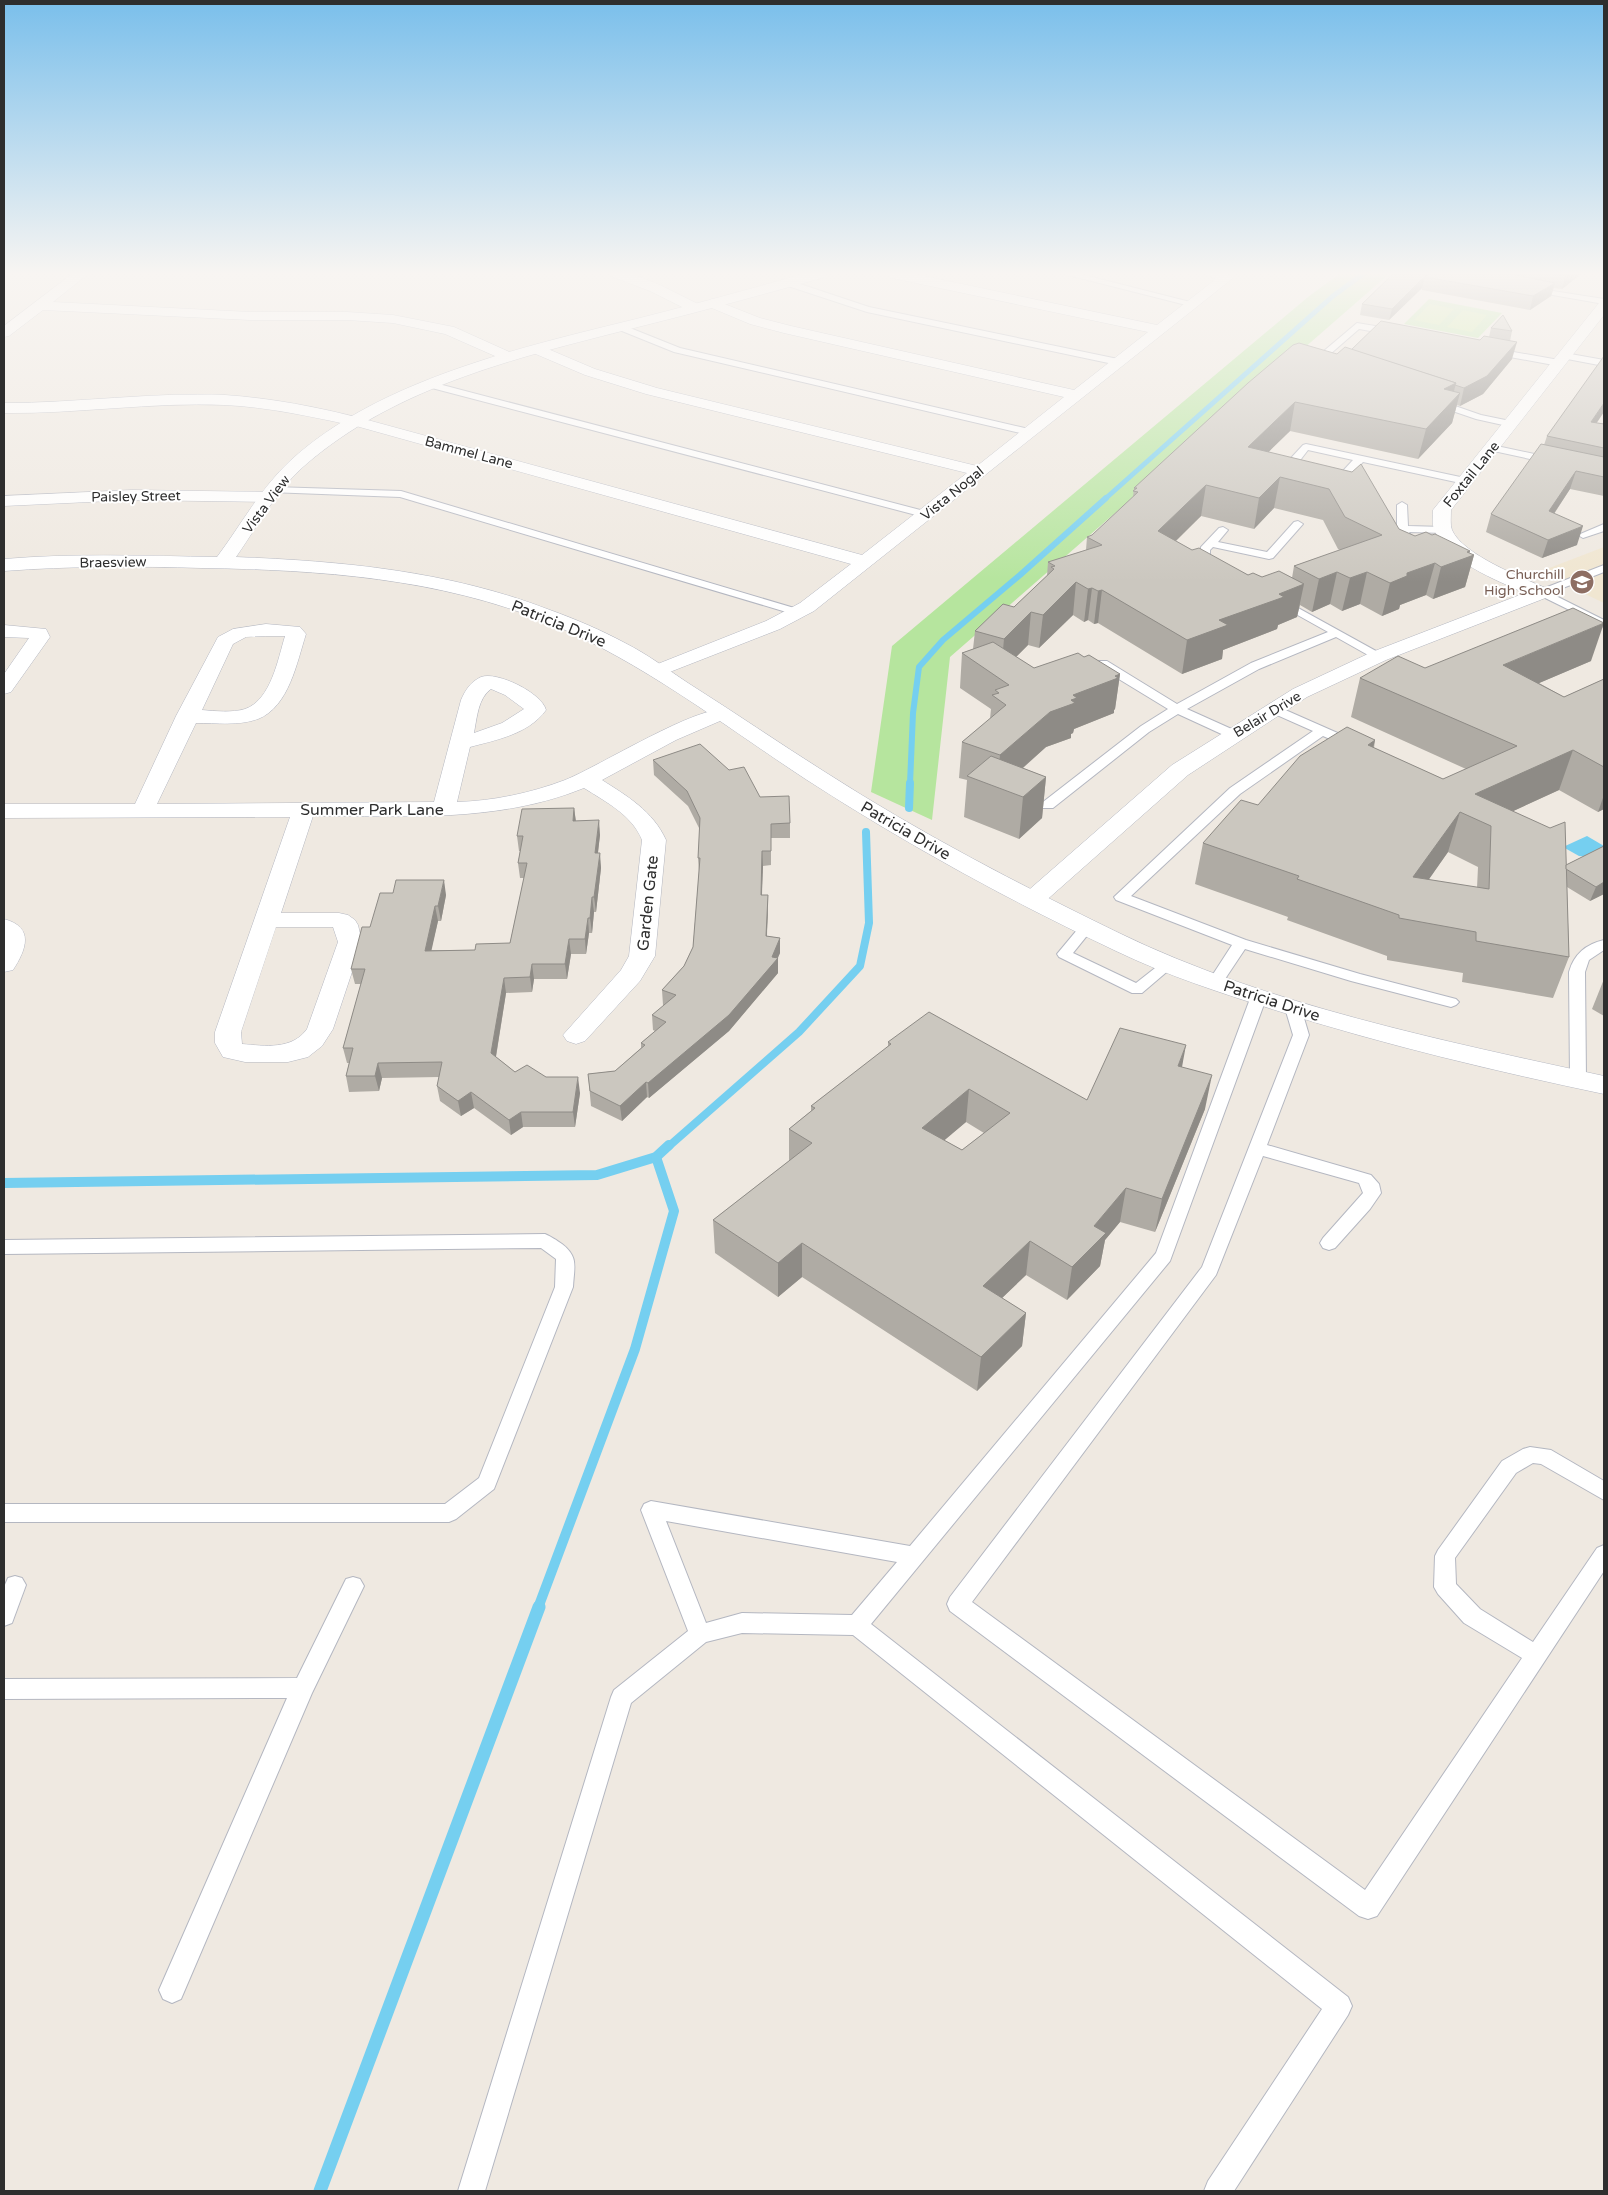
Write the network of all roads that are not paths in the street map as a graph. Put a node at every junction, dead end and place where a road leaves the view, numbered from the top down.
1 (455, 376) edge
2 (604, 376) edge
3 (790, 376) edge
4 (991, 376) edge
5 (1100, 376) edge
6 (1549, 376) edge
7 (431, 385) junction
8 (1076, 396) junction
9 (1424, 399) edge
10 (4, 408) edge
11 (358, 422) junction
12 (1512, 424) junction
13 (1029, 432) junction
14 (1492, 448) junction
15 (1360, 459) junction
16 (1567, 464) edge
17 (978, 471) junction
18 (1291, 476) edge
19 (1465, 481) junction
20 (1327, 484) edge
21 (270, 494) junction
22 (4, 501) edge
23 (1402, 505) dead end
24 (924, 514) junction
25 (1298, 524) dead end
26 (1604, 527) edge
27 (1402, 529) junction
28 (1223, 530) dead end
29 (1444, 530) junction
30 (1583, 535) edge
31 (1210, 543) junction
32 (1423, 560) edge
33 (223, 562) junction
34 (866, 562) junction
35 (4, 565) edge
36 (1604, 568) edge
37 (1226, 571) edge
38 (1266, 593) edge
39 (1541, 593) junction
40 (797, 612) junction
41 (1591, 617) junction
42 (1572, 624) edge
43 (1604, 624) edge
44 (4, 631) edge
45 (1332, 634) junction
46 (1379, 656) junction
47 (1093, 658) edge
48 (657, 671) junction
49 (4, 688) edge
50 (1176, 709) junction
51 (1274, 709) junction
52 (720, 714) junction
53 (187, 716) junction
54 (1322, 730) junction
55 (1232, 734) junction
56 (460, 742) dead end
57 (1368, 751) edge
58 (586, 779) junction
59 (1048, 805) dead end
60 (444, 809) junction
61 (143, 810) junction
62 (304, 810) junction
63 (4, 811) edge
64 (1032, 900) junction
65 (265, 920) junction
66 (4, 927) edge
67 (1087, 927) junction
68 (1241, 943) junction
69 (1604, 944) edge
70 (4, 964) edge
71 (1168, 964) junction
72 (1216, 982) junction
73 (1259, 996) junction
74 (1451, 1002) dead end
75 (1293, 1008) junction
76 (576, 1035) dead end
77 (1578, 1079) junction
78 (1604, 1085) edge
79 (1257, 1148) junction
80 (1329, 1243) dead end
81 (4, 1247) edge
82 (1604, 1491) edge
83 (4, 1513) edge
84 (1604, 1554) edge
85 (914, 1556) junction
86 (15, 1585) dead end
87 (353, 1586) dead end
88 (4, 1616) edge
89 (857, 1625) junction
90 (700, 1634) junction
91 (1536, 1656) junction
92 (303, 1688) junction
93 (4, 1690) edge
94 (172, 1990) dead end
95 (471, 2191) edge
96 (1218, 2191) edge

1 - 7 street, Vista View
2 - 17 street
3 - 13 lane
4 - 8 street
5 - 8 street, Vista Nogal
6 - 12 street, Foxtail Lane
7 - 11 street, Vista View
7 - 24 lane
8 - 13 street, Vista Nogal
9 - 12 lane
10 - 11 street, Bammel Lane
11 - 21 street, Vista View
11 - 34 street, Bammel Lane
12 - 14 street, Foxtail Lane
13 - 17 street, Vista Nogal
14 - 16 lane
14 - 19 street, Foxtail Lane
15 - 18 lane
15 - 19 lane
15 - 20 lane
17 - 24 street, Vista Nogal
19 - 29 street, Foxtail Lane
21 - 22 street, Paisley Street
21 - 33 street, Vista View
21 - 40 lane
23 - 27 lane
24 - 34 street, Vista Nogal
25 - 31 lane
26 - 30 lane
27 - 29 lane
27 - 32 lane
28 - 31 lane
29 - 39 street, Foxtail Lane
31 - 37 lane
33 - 35 street, Braesview
33 - 48 street, Patricia Drive
34 - 40 street, Vista Nogal
36 - 39 lane
38 - 45 lane
39 - 41 lane
39 - 46 street, Belair Drive
40 - 48 street, Vista Nogal
41 - 42 lane
41 - 43 lane
44 - 49 street
45 - 46 lane
45 - 50 lane
46 - 51 street, Belair Drive
47 - 50 lane
48 - 52 street, Patricia Drive
50 - 55 lane
50 - 59 lane
51 - 54 lane
51 - 55 street, Belair Drive
52 - 58 street, Summer Park Lane
52 - 64 street, Patricia Drive
53 - 53 street
53 - 61 street
54 - 57 lane
54 - 68 lane
55 - 64 street, Belair Drive
56 - 60 street
58 - 60 street, Summer Park Lane
58 - 76 street, Garden Gate
60 - 62 street, Summer Park Lane
61 - 62 street, Summer Park Lane
61 - 63 street, Summer Park Lane
62 - 65 street
64 - 67 street, Patricia Drive
65 - 65 street
66 - 70 street
67 - 71 street, Patricia Drive
67 - 71 lane
68 - 72 lane
68 - 74 lane
69 - 77 lane
71 - 72 street, Patricia Drive
72 - 73 street, Patricia Drive
73 - 75 street, Patricia Drive
73 - 85 lane
75 - 77 street, Patricia Drive
75 - 79 lane
77 - 78 street, Patricia Drive
79 - 80 lane
79 - 91 lane
81 - 83 lane
82 - 91 lane
84 - 91 lane
85 - 89 lane
85 - 90 lane
86 - 88 lane
87 - 92 lane
89 - 90 lane
89 - 96 lane
90 - 95 lane
92 - 93 lane
92 - 94 lane

